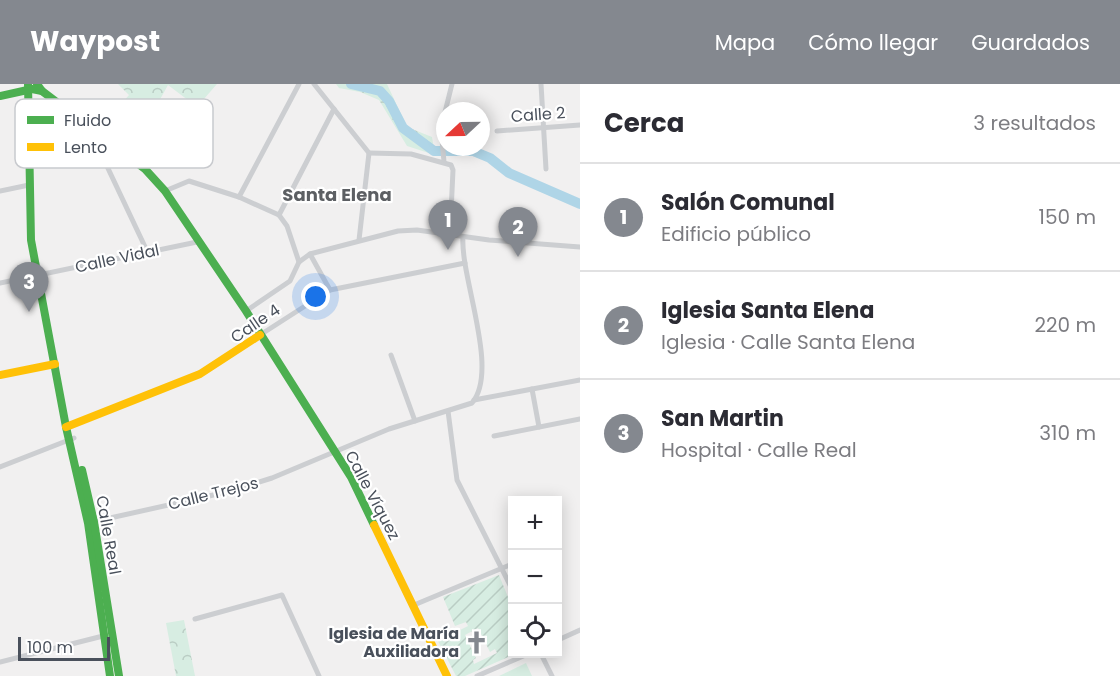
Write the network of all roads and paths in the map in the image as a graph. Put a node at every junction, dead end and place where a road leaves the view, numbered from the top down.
1 (299, 84) edge
2 (314, 84) edge
3 (452, 84) edge
4 (541, 84) edge
5 (28, 87) edge
6 (40, 87) edge
7 (0, 96) edge
8 (55, 99) edge
9 (334, 109) junction
10 (580, 125) edge
11 (543, 128) junction
12 (497, 130) dead end
13 (369, 153) junction
14 (443, 159) junction
15 (29, 168) edge
16 (108, 168) edge
17 (144, 168) edge
18 (546, 169) dead end
19 (29, 185) junction
20 (0, 191) edge
21 (165, 191) junction
22 (239, 197) junction
23 (279, 215) junction
24 (450, 234) junction
25 (463, 237) junction
26 (359, 240) junction
27 (197, 242) junction
28 (580, 247) edge
29 (147, 251) junction
30 (310, 254) junction
31 (299, 262) junction
32 (465, 263) junction
33 (38, 275) junction
34 (0, 283) edge
35 (330, 290) junction
36 (246, 311) junction
37 (260, 335) junction
38 (391, 355) dead end
39 (55, 364) junction
40 (0, 375) edge
41 (580, 380) edge
42 (532, 389) junction
43 (474, 400) junction
44 (448, 411) junction
45 (580, 419) edge
46 (415, 421) junction
47 (69, 426) junction
48 (539, 427) junction
49 (494, 436) dead end
50 (72, 439) junction
51 (336, 453) junction
52 (0, 467) edge
53 (91, 522) junction
54 (508, 566) edge
55 (503, 567) junction
56 (508, 578) edge
57 (106, 597) junction
58 (414, 605) junction
59 (195, 619) dead end
60 (580, 630) edge
61 (103, 636) junction
62 (562, 638) edge
63 (116, 657) junction
64 (519, 658) edge
65 (543, 658) edge
66 (0, 662) edge
67 (111, 675) edge
68 (119, 676) edge
69 (319, 676) edge
70 (447, 676) edge
71 (477, 676) edge
72 (552, 676) edge

1 - 22 street
2 - 9 street
3 - 14 street
4 - 11 street
5 - 6 main road
5 - 7 main road
6 - 8 main road, Calle Víquez
9 - 13 street
9 - 23 street
10 - 11 street, Calle 2
11 - 12 street, Calle 2
11 - 18 street
13 - 14 street
13 - 26 street
14 - 24 street
15 - 19 main road, Calle Real
16 - 29 street
17 - 21 main road, Calle Víquez
19 - 20 street
19 - 33 main road, Calle Real
21 - 22 street
21 - 27 main road, Calle Víquez
22 - 23 street
23 - 31 street
24 - 25 street
24 - 26 street
25 - 28 street
25 - 32 street
26 - 30 street
27 - 29 street, Calle Vidal
27 - 36 main road, Calle Víquez
29 - 33 street, Calle Vidal
30 - 31 street
30 - 35 street
31 - 36 street
32 - 35 street, Calle 4
32 - 43 street
33 - 34 street, Calle Vidal
33 - 39 main road, Calle Real
35 - 37 street, Calle 4
36 - 37 main road, Calle Víquez
37 - 47 main road, Calle 4
37 - 51 main road, Calle Víquez
38 - 46 street
39 - 40 main road
39 - 47 main road, Calle Real
41 - 42 street, Calle Trejos
42 - 43 street, Calle Trejos
42 - 48 street
43 - 44 street, Calle Trejos
44 - 46 street, Calle Trejos
44 - 55 street
45 - 48 street
46 - 51 street, Calle Trejos
47 - 50 main road, Calle Real
48 - 49 street
50 - 52 street
50 - 53 main road, Calle Real
51 - 53 street, Calle Trejos
51 - 58 main road, Calle Víquez
53 - 57 main road, Calle Real
53 - 61 main road, Calle Real
54 - 55 street
55 - 56 street
55 - 58 street
57 - 61 main road
57 - 63 main road, Calle Real
58 - 70 main road, Calle Víquez
59 - 69 street
60 - 62 street
61 - 63 main road
61 - 66 street
61 - 67 main road, Calle Real
63 - 68 main road, Calle Real
64 - 71 street
65 - 72 street

